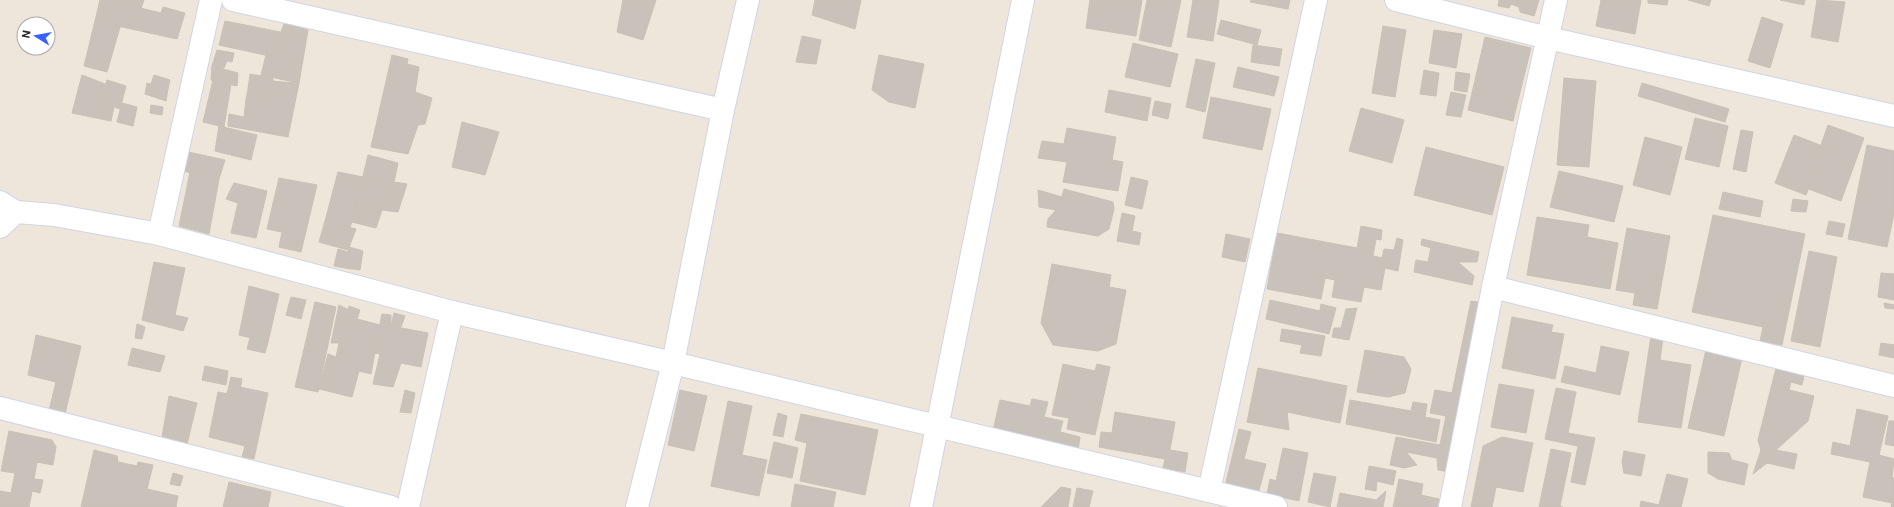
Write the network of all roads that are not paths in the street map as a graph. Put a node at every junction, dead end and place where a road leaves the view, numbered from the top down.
1 (211, 0) edge
2 (233, 0) edge
3 (748, 0) edge
4 (1023, 0) edge
5 (1316, 0) edge
6 (1396, 0) edge
7 (1556, 0) edge
8 (1548, 38) junction
9 (723, 110) junction
10 (1894, 116) edge
11 (8, 207) edge
12 (0, 227) edge
13 (159, 234) junction
14 (1493, 287) junction
15 (452, 312) junction
16 (673, 363) junction
17 (1894, 386) edge
18 (0, 408) edge
19 (937, 427) junction
20 (1209, 491) junction
21 (391, 507) edge
22 (408, 507) edge
23 (637, 507) edge
24 (922, 507) edge
25 (1276, 507) edge
26 (1450, 507) edge

1 - 13 street
2 - 9 street
3 - 9 street
4 - 19 street
5 - 20 street
6 - 8 street
7 - 8 street
8 - 10 street
8 - 14 street
9 - 16 street
11 - 12 street
11 - 13 street
13 - 15 street
14 - 17 street
14 - 26 street
15 - 16 street
15 - 22 street
16 - 19 street
16 - 23 street
18 - 21 street
19 - 20 street
19 - 24 street
20 - 25 street

